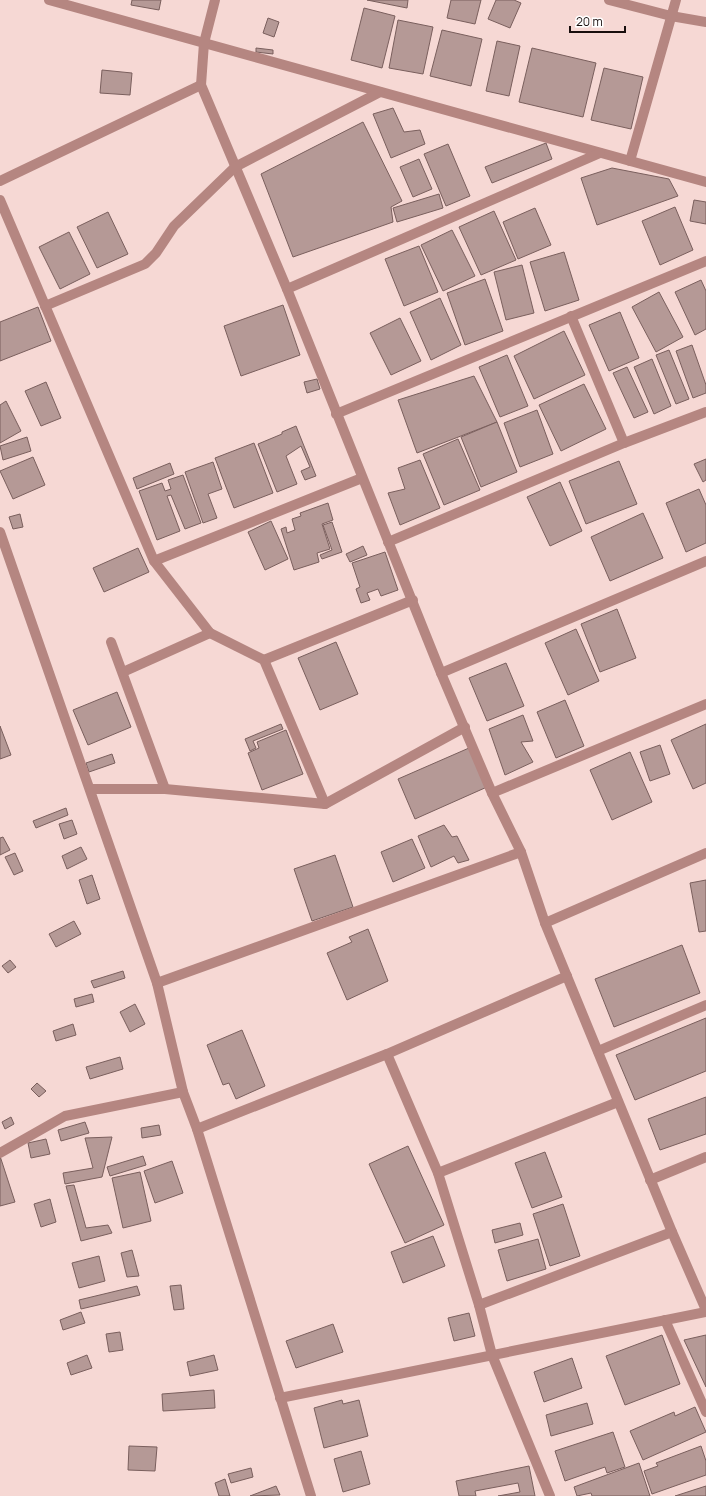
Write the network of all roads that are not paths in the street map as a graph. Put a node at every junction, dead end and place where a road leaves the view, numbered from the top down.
1 (50, 0) edge
2 (215, 0) edge
3 (609, 0) edge
4 (676, 0) edge
5 (671, 16) junction
6 (706, 22) edge
7 (204, 43) junction
8 (201, 85) junction
9 (380, 92) junction
10 (600, 153) junction
11 (630, 161) junction
12 (235, 167) junction
13 (0, 181) edge
14 (706, 182) edge
15 (0, 200) edge
16 (706, 261) edge
17 (287, 289) junction
18 (46, 306) junction
19 (571, 316) junction
20 (706, 412) edge
21 (336, 414) junction
22 (624, 443) junction
23 (362, 478) junction
24 (0, 532) edge
25 (388, 542) junction
26 (154, 560) junction
27 (706, 561) edge
28 (413, 600) junction
29 (210, 633) junction
30 (111, 642) dead end
31 (264, 660) junction
32 (123, 672) junction
33 (441, 673) junction
34 (706, 704) edge
35 (464, 727) junction
36 (91, 789) junction
37 (165, 789) junction
38 (492, 793) junction
39 (325, 804) junction
40 (521, 852) junction
41 (706, 853) edge
42 (545, 923) junction
43 (567, 976) junction
44 (157, 983) junction
45 (706, 1004) edge
46 (598, 1051) junction
47 (387, 1054) junction
48 (182, 1092) junction
49 (618, 1102) junction
50 (197, 1129) junction
51 (0, 1153) edge
52 (706, 1156) edge
53 (438, 1173) junction
54 (650, 1180) junction
55 (672, 1232) junction
56 (479, 1305) junction
57 (706, 1311) edge
58 (665, 1320) junction
59 (492, 1355) junction
60 (280, 1398) junction
61 (706, 1412) edge
62 (311, 1496) edge
63 (550, 1496) edge

1 - 7 street
2 - 7 street
3 - 5 street
4 - 5 street
5 - 6 street
5 - 11 street
7 - 8 street
7 - 9 street
8 - 12 street
8 - 13 street
9 - 10 street
9 - 12 street
10 - 11 street
10 - 17 street
11 - 14 street
12 - 17 street
12 - 18 street
15 - 18 street
16 - 19 street
17 - 21 street
18 - 26 street
19 - 21 street
19 - 22 street
20 - 22 street
21 - 23 street
22 - 25 street
23 - 25 street
23 - 26 street
24 - 36 street
25 - 28 street
26 - 29 street
27 - 33 street
28 - 31 street
28 - 33 street
29 - 31 street
29 - 32 street
30 - 32 street
31 - 39 street
32 - 37 street
33 - 35 street
34 - 38 street
35 - 38 street
35 - 39 street
36 - 37 street
36 - 44 street
37 - 39 street
38 - 40 street
40 - 42 street
40 - 44 street
41 - 42 street
42 - 43 street
43 - 46 street
43 - 47 street
44 - 48 street
45 - 46 street
46 - 49 street
47 - 50 street
47 - 53 street
48 - 50 street
48 - 51 street
49 - 53 street
49 - 54 street
50 - 60 street
52 - 54 street
53 - 56 street
54 - 55 street
55 - 56 street
55 - 57 street
56 - 59 street
57 - 58 street
58 - 59 street
58 - 61 street
59 - 60 street
59 - 63 street
60 - 62 street

